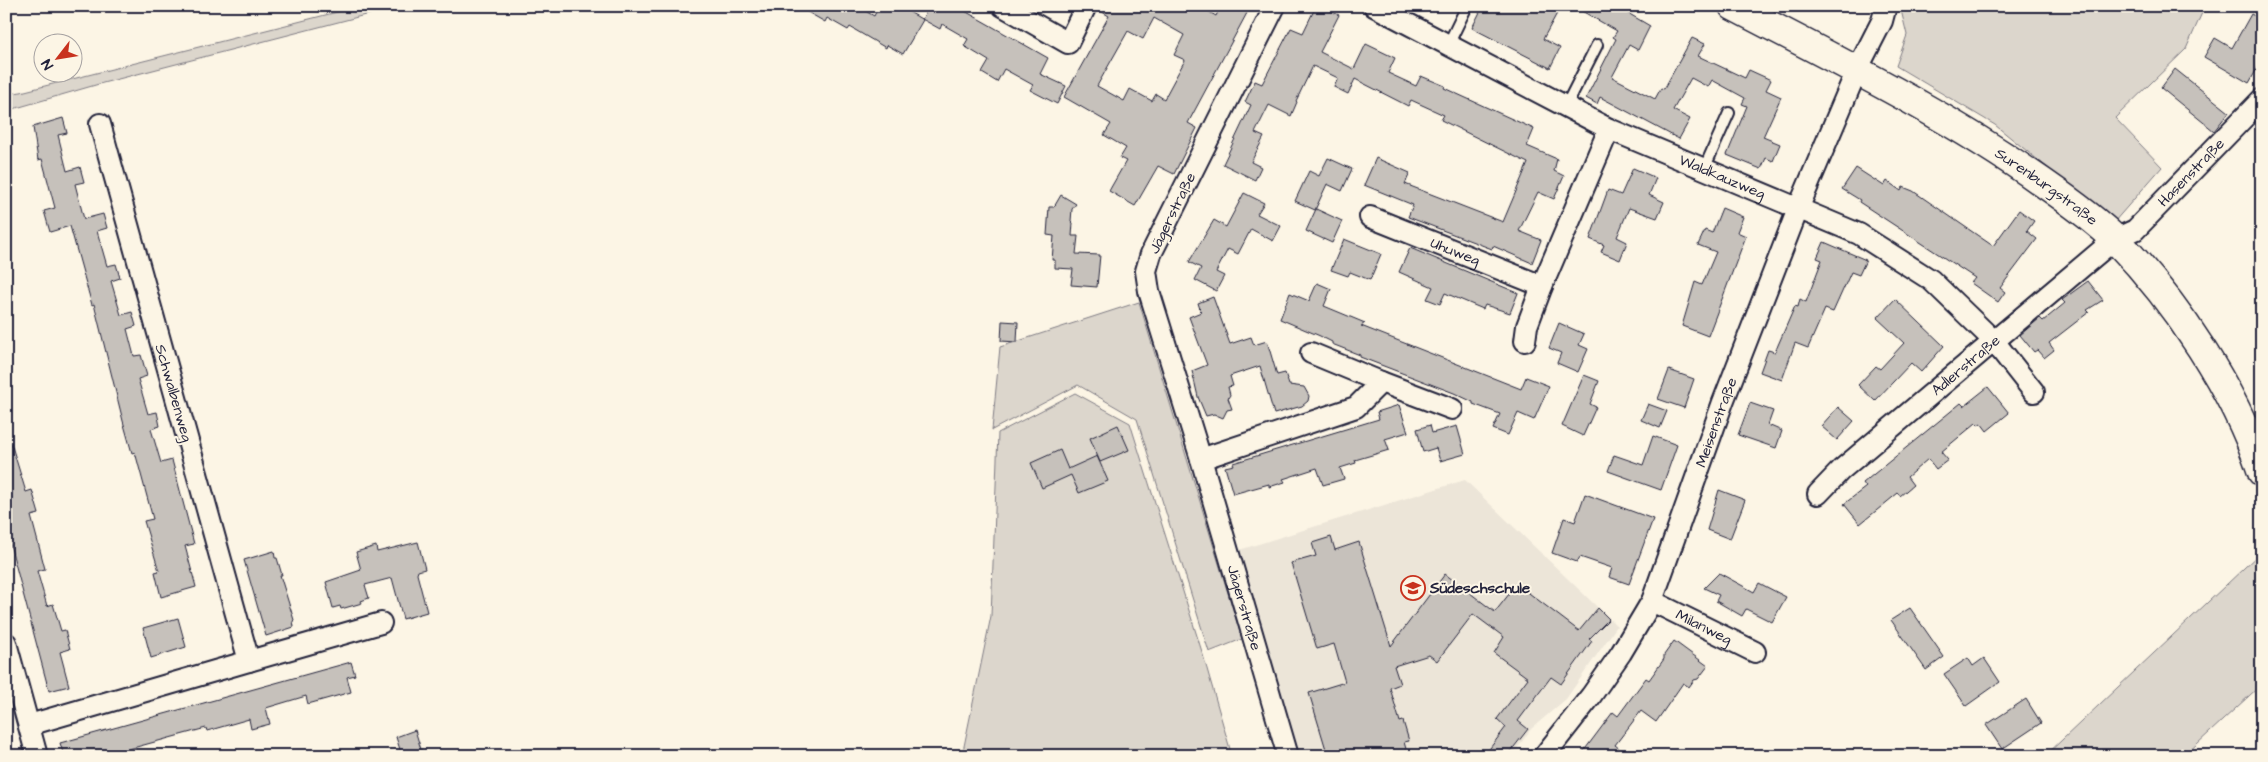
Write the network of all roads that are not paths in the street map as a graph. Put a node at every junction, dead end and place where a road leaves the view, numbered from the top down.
1 (1003, 6) edge
2 (1086, 6) edge
3 (1274, 6) edge
4 (1374, 6) edge
5 (1467, 6) edge
6 (1733, 6) edge
7 (1886, 6) edge
8 (1448, 45) junction
9 (1598, 45) dead end
10 (1857, 70) junction
11 (2262, 99) edge
12 (1566, 106) junction
13 (1730, 114) dead end
14 (100, 124) dead end
15 (1609, 129) junction
16 (1704, 169) junction
17 (1798, 209) junction
18 (1370, 217) dead end
19 (2115, 239) junction
20 (1542, 286) junction
21 (1993, 340) junction
22 (1525, 341) dead end
23 (1311, 352) dead end
24 (1381, 382) junction
25 (2034, 392) dead end
26 (1452, 409) dead end
27 (1202, 459) junction
28 (2262, 472) edge
29 (1818, 494) dead end
30 (1652, 601) junction
31 (381, 623) dead end
32 (6, 643) edge
33 (1755, 652) dead end
34 (249, 661) junction
35 (29, 725) junction
36 (37, 756) edge
37 (1288, 756) edge
38 (1544, 756) edge

1 - 2 street
3 - 27 street, Jägerstraße
4 - 8 street, Waldkauzweg
5 - 8 lane
6 - 10 street, Surenburgstraße
7 - 10 street, Meisenstraße
8 - 12 street, Waldkauzweg
9 - 12 lane
10 - 17 street, Meisenstraße
10 - 19 street, Surenburgstraße
11 - 19 street, Hasenstraße
12 - 15 street, Waldkauzweg
13 - 16 lane
14 - 34 street, Schwalbenweg
15 - 16 street, Waldkauzweg
15 - 20 street
16 - 17 street, Waldkauzweg
17 - 21 street, Waldkauzweg
17 - 30 street, Meisenstraße
18 - 20 street, Uhuweg
19 - 21 street, Adlerstraße
19 - 28 street, Surenburgstraße
20 - 22 street
21 - 25 street, Waldkauzweg
21 - 29 street, Adlerstraße
23 - 24 street
24 - 26 street
24 - 27 street
27 - 37 street, Jägerstraße
30 - 33 street, Milanweg
30 - 38 street, Meisenstraße
31 - 34 street
32 - 35 street
34 - 35 street
35 - 36 street

